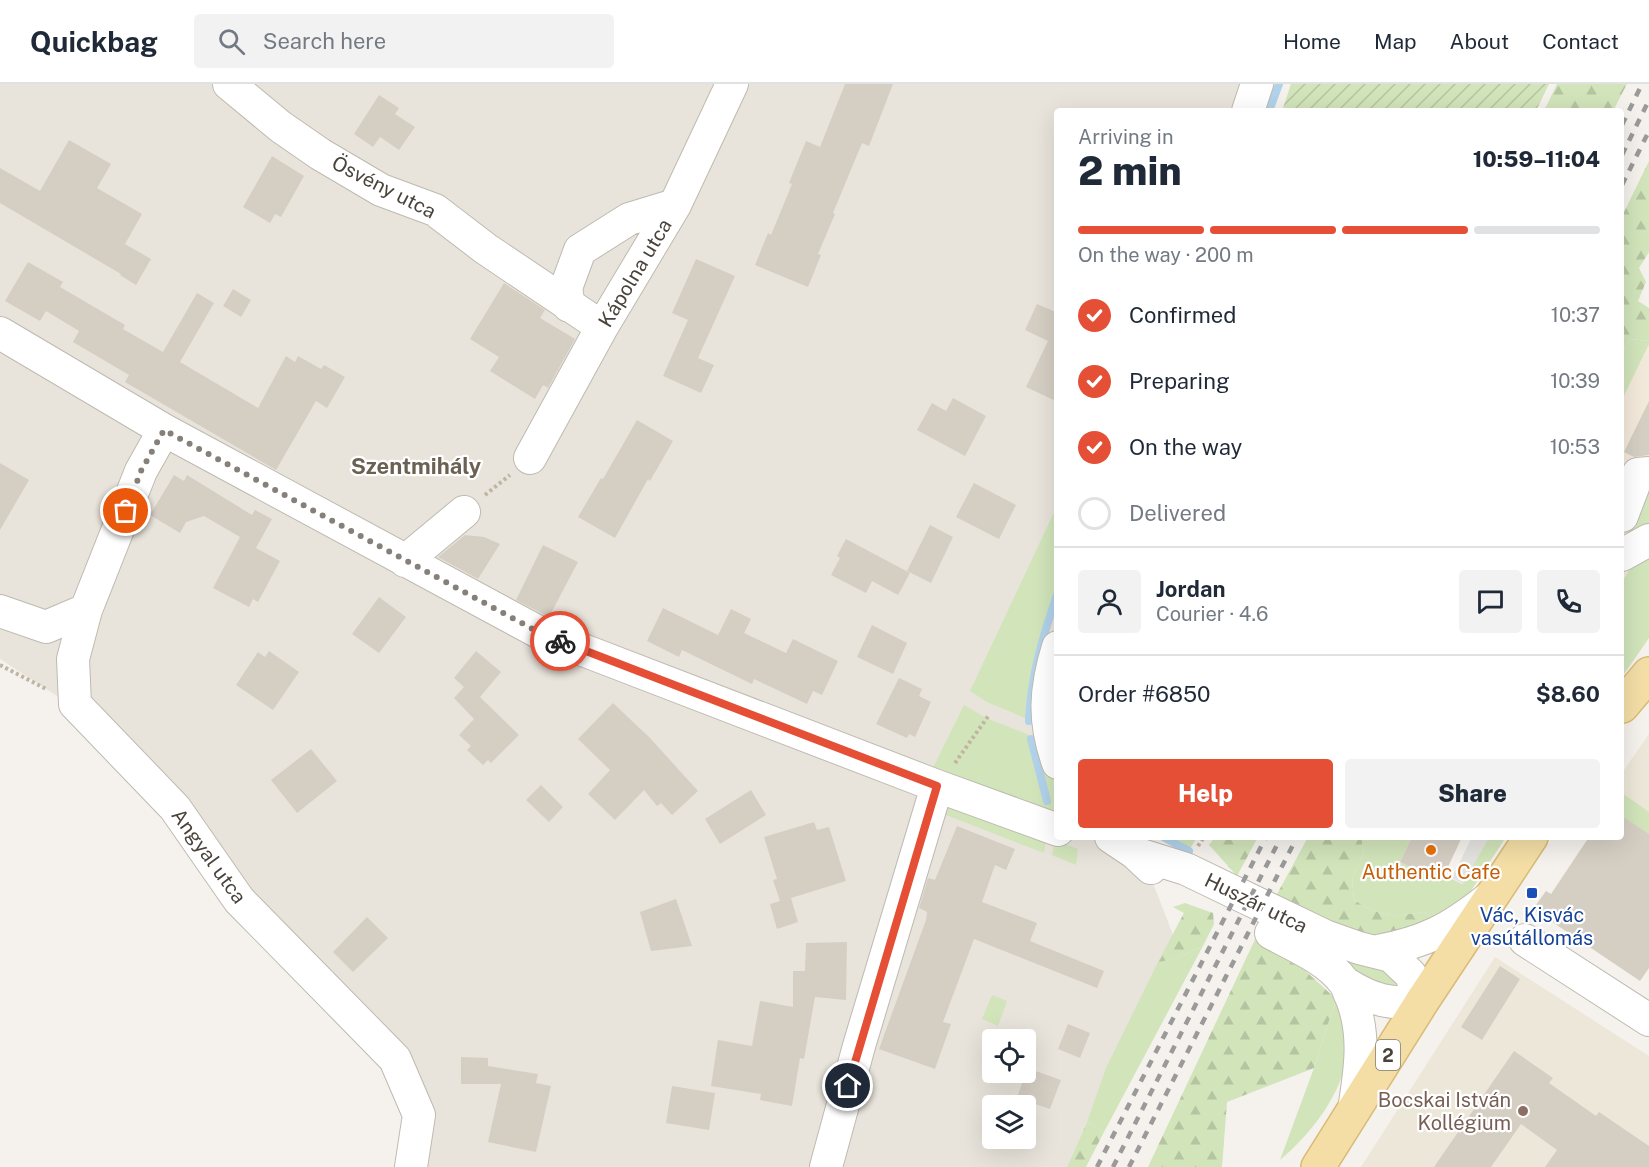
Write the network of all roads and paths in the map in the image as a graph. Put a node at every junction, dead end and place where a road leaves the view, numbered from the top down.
1 (229, 84) edge
2 (732, 84) edge
3 (1257, 84) edge
4 (1249, 108) edge
5 (675, 205) junction
6 (569, 306) junction
7 (602, 327) junction
8 (0, 333) edge
9 (164, 430) junction
10 (530, 458) joint
11 (1649, 473) edge
12 (1624, 511) edge
13 (464, 512) joint
14 (1649, 540) edge
15 (1624, 554) edge
16 (405, 561) junction
17 (86, 610) junction
18 (0, 611) edge
19 (1054, 660) edge
20 (0, 665) edge
21 (1649, 674) edge
22 (75, 704) junction
23 (1624, 704) edge
24 (989, 715) dead end
25 (1054, 750) edge
26 (946, 775) junction
27 (1054, 828) edge
28 (1529, 840) edge
29 (1112, 842) edge
30 (1494, 895) junction
31 (1525, 940) dead end
32 (1378, 951) junction
33 (1345, 983) junction
34 (1423, 1000) junction
35 (1649, 1020) edge
36 (1353, 1110) junction
37 (411, 1167) edge
38 (826, 1167) edge
39 (1318, 1167) edge

1 - 6 street, Ösvény utca
2 - 5 street, Kápolna utca
3 - 4 street
5 - 6 street
5 - 7 street, Kápolna utca
6 - 7 street, Ösvény utca
7 - 10 street, Kápolna utca
8 - 9 street
9 - 16 street
9 - 17 street
10 - 13 path
11 - 12 street
13 - 16 street
14 - 15 street
16 - 26 street
17 - 18 street
17 - 22 street
19 - 25 street
20 - 22 path
21 - 23 main road
22 - 37 street, Angyal utca
24 - 26 path
26 - 27 street
26 - 38 street
28 - 30 main road, 2
29 - 32 street, Huszár utca
29 - 33 street, Huszár utca
30 - 32 street, Huszár utca
30 - 34 main road, 2
31 - 35 street
32 - 34 street, Huszár utca
33 - 34 street, Huszár utca
33 - 36 street, Huszár utca
34 - 36 main road, 2
36 - 39 main road, 2

